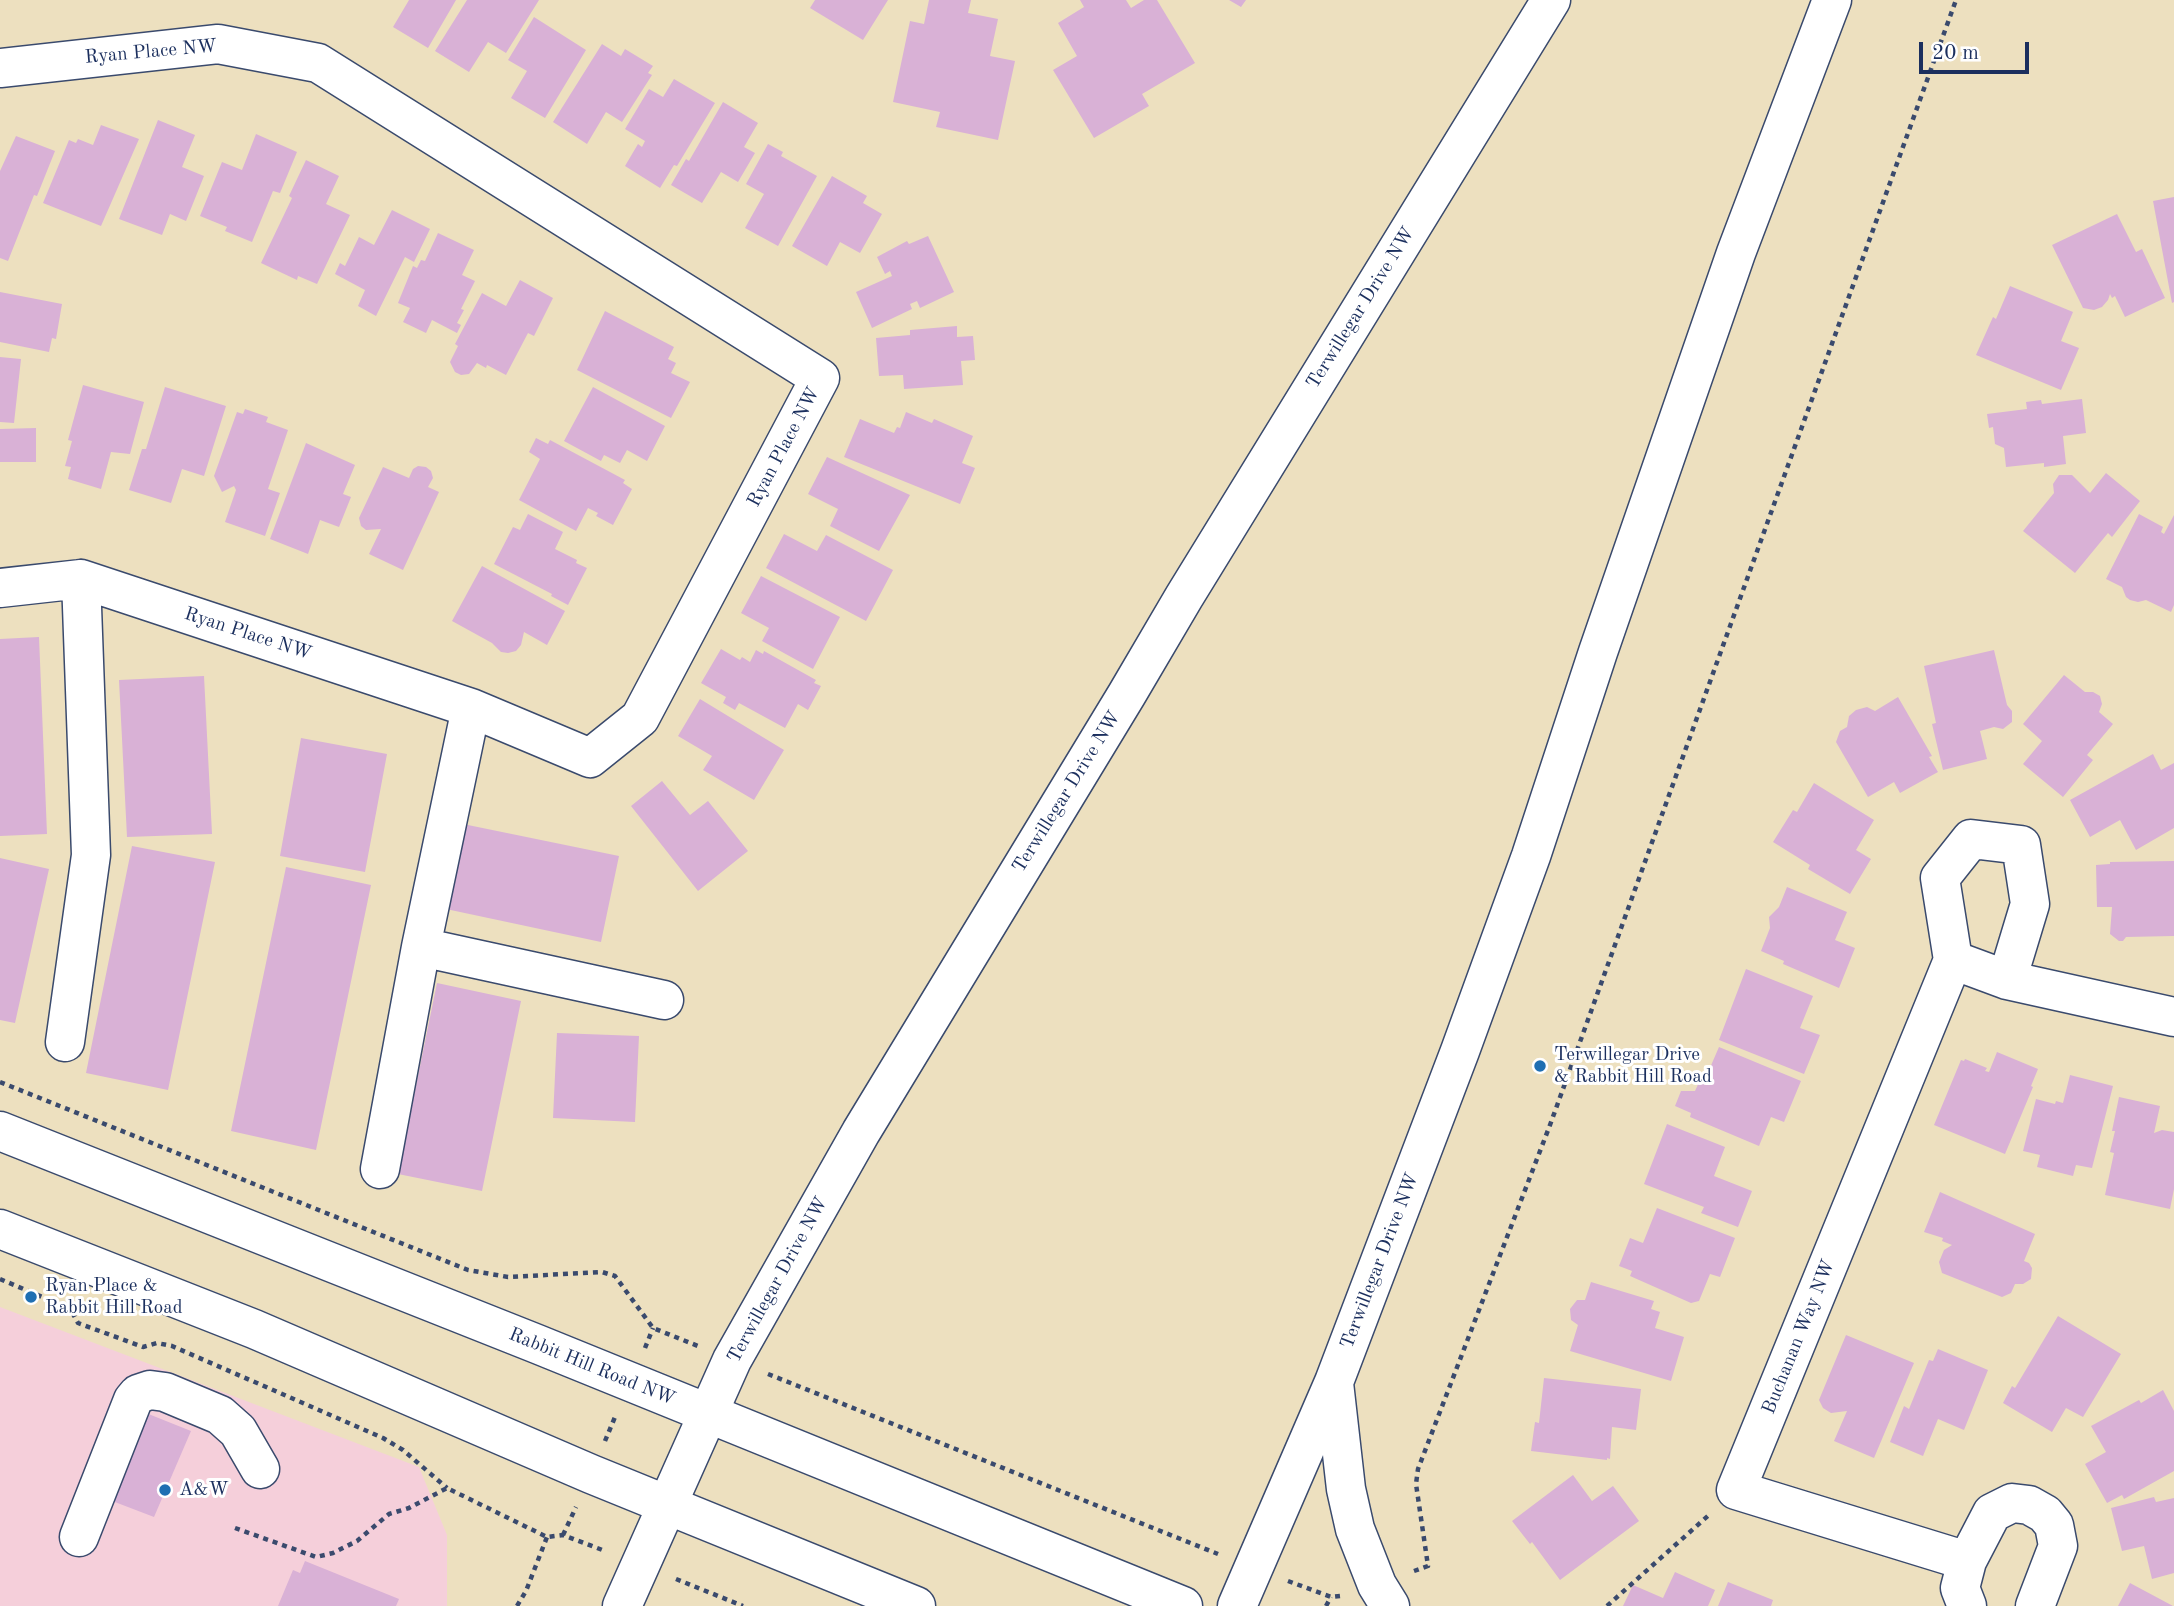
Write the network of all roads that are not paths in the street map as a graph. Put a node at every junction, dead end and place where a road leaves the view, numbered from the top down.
1 (1551, 0) edge
2 (1832, 0) edge
3 (0, 68) edge
4 (81, 579) junction
5 (0, 588) edge
6 (471, 708) junction
7 (421, 947) junction
8 (1953, 960) junction
9 (2007, 980) junction
10 (664, 1000) dead end
11 (2174, 1017) edge
12 (65, 1042) dead end
13 (0, 1130) edge
14 (380, 1170) dead end
15 (0, 1229) edge
16 (1334, 1382) junction
17 (707, 1414) junction
18 (260, 1469) dead end
19 (666, 1503) junction
20 (79, 1537) dead end
21 (1967, 1561) junction
22 (622, 1606) edge
23 (916, 1606) edge
24 (1184, 1606) edge
25 (1237, 1606) edge
26 (1390, 1606) edge
27 (1968, 1606) edge
28 (2035, 1606) edge

1 - 17 main road, Terwillegar Drive NW
2 - 16 main road, Terwillegar Drive NW
3 - 6 main road, Ryan Place NW
4 - 5 main road, Ryan Place NW
4 - 6 main road, Ryan Place NW
4 - 12 main road
6 - 7 main road
7 - 10 main road
7 - 14 main road
8 - 9 main road
8 - 9 main road
8 - 21 main road, Buchanan Way NW
9 - 11 main road
13 - 17 main road, Rabbit Hill Road NW
15 - 19 main road
16 - 25 main road, Terwillegar Drive NW
16 - 26 main road
17 - 19 main road, Terwillegar Drive NW
17 - 24 main road, Rabbit Hill Road NW
18 - 20 main road
19 - 22 main road, Terwillegar Drive NW
19 - 23 main road
21 - 27 main road
21 - 28 main road

